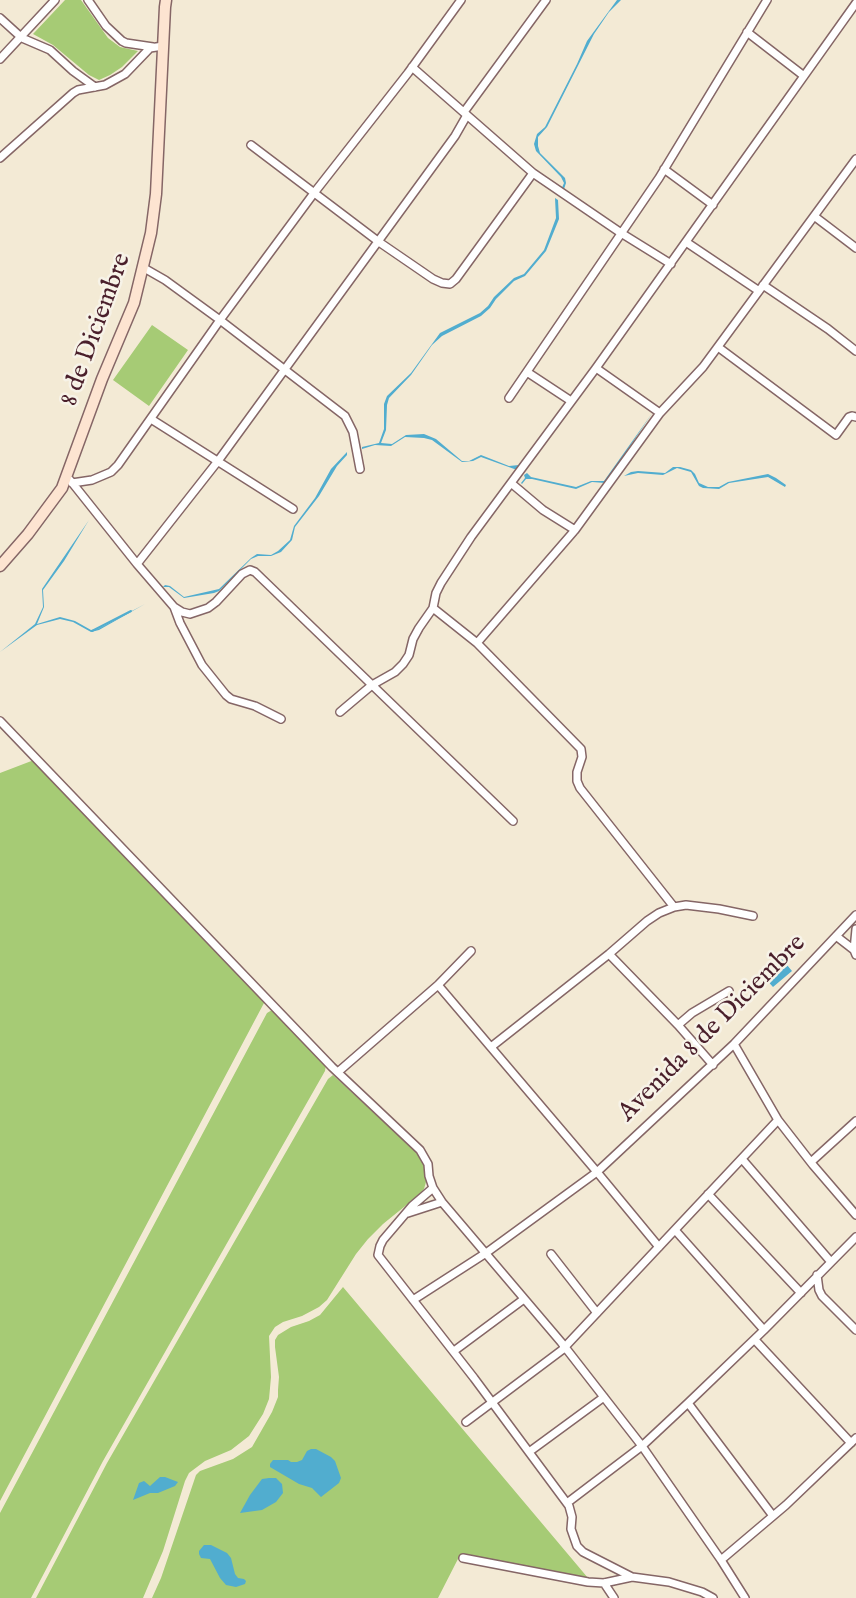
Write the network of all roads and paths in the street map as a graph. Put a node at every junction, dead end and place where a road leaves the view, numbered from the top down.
1 (55, 0) edge
2 (88, 0) edge
3 (166, 0) edge
4 (461, 0) edge
5 (546, 0) edge
6 (767, 0) edge
7 (856, 4) edge
8 (0, 18) edge
9 (747, 32) junction
10 (20, 36) junction
11 (158, 46) junction
12 (0, 60) edge
13 (412, 67) junction
14 (804, 76) junction
15 (95, 87) junction
16 (466, 114) junction
17 (251, 145) dead end
18 (0, 158) edge
19 (856, 159) edge
20 (664, 169) junction
21 (533, 173) junction
22 (314, 192) junction
23 (713, 205) junction
24 (814, 216) junction
25 (621, 233) junction
26 (379, 242) junction
27 (686, 242) junction
28 (856, 248) edge
29 (671, 264) junction
30 (144, 268) junction
31 (761, 288) junction
32 (220, 320) junction
33 (718, 347) junction
34 (856, 351) edge
35 (596, 368) junction
36 (285, 369) junction
37 (527, 372) junction
38 (509, 398) dead end
39 (570, 401) junction
40 (660, 413) junction
41 (856, 416) edge
42 (151, 419) junction
43 (218, 461) junction
44 (360, 469) dead end
45 (70, 480) junction
46 (511, 483) junction
47 (293, 509) dead end
48 (575, 530) junction
49 (136, 564) junction
50 (0, 566) edge
51 (174, 607) junction
52 (433, 608) junction
53 (477, 643) junction
54 (372, 685) junction
55 (340, 712) dead end
56 (281, 719) dead end
57 (0, 721) edge
58 (513, 821) dead end
59 (674, 907) junction
60 (856, 915) edge
61 (753, 916) dead end
62 (856, 929) edge
63 (836, 936) junction
64 (471, 951) dead end
65 (855, 953) edge
66 (609, 954) junction
67 (438, 985) junction
68 (729, 990) dead end
69 (678, 1025) junction
70 (734, 1044) junction
71 (491, 1047) junction
72 (713, 1065) junction
73 (338, 1072) junction
74 (778, 1120) junction
75 (856, 1121) edge
76 (742, 1158) junction
77 (811, 1162) junction
78 (597, 1172) junction
79 (433, 1188) junction
80 (708, 1194) junction
81 (442, 1202) junction
82 (408, 1213) junction
83 (856, 1215) edge
84 (675, 1230) junction
85 (856, 1237) edge
86 (659, 1247) junction
87 (486, 1253) junction
88 (551, 1254) dead end
89 (831, 1262) junction
90 (817, 1275) junction
91 (801, 1293) junction
92 (524, 1299) junction
93 (413, 1300) junction
94 (597, 1313) junction
95 (764, 1330) junction
96 (856, 1330) edge
97 (755, 1340) junction
98 (565, 1347) junction
99 (454, 1351) junction
100 (604, 1397) junction
101 (492, 1402) junction
102 (688, 1403) junction
103 (466, 1422) dead end
104 (853, 1440) edge
105 (642, 1446) junction
106 (529, 1452) junction
107 (567, 1503) junction
108 (773, 1516) junction
109 (463, 1558) dead end
110 (722, 1560) junction
111 (632, 1577) junction
112 (604, 1583) junction
113 (614, 1598) edge
114 (713, 1598) edge
115 (746, 1598) edge

1 - 10 street
2 - 11 street
3 - 11 street, 8 de Diciembre
4 - 13 street
5 - 16 street
6 - 9 street
7 - 14 street
8 - 10 street
9 - 14 street
9 - 20 street
10 - 12 street
10 - 15 street
11 - 15 street
11 - 30 street, 8 de Diciembre
13 - 16 street
13 - 22 street
14 - 23 street
15 - 18 street
16 - 21 street
16 - 26 street
17 - 22 street
19 - 24 street
20 - 23 street
20 - 25 street
21 - 25 street
21 - 26 street
22 - 26 street
22 - 32 street
23 - 27 street
24 - 28 street
24 - 31 street
25 - 29 street
25 - 37 street
26 - 36 street
27 - 29 street
27 - 31 street
29 - 35 street
30 - 32 street
30 - 45 street, 8 de Diciembre
31 - 33 street
31 - 34 street
32 - 36 street
32 - 42 street
33 - 40 street
33 - 41 street
35 - 39 street
35 - 40 street
36 - 43 street
36 - 44 street
37 - 38 street
37 - 39 street
39 - 46 street
40 - 48 street
42 - 43 street
42 - 45 street
43 - 47 street
43 - 49 street
45 - 49 street
45 - 50 street, 8 de Diciembre
46 - 48 street
46 - 52 street
48 - 53 street
49 - 51 street
51 - 54 street
51 - 56 street
52 - 53 street
52 - 54 street
53 - 59 street
54 - 55 street
54 - 58 street
57 - 73 street
59 - 61 street
59 - 66 street
60 - 63 street, Avenida 8 de Diciembre
62 - 65 street
63 - 65 street
63 - 70 street, Avenida 8 de Diciembre
64 - 67 street
66 - 69 street
66 - 71 street
67 - 71 street
67 - 73 street
68 - 69 street
69 - 72 street
70 - 72 street, Avenida 8 de Diciembre
70 - 74 street
71 - 78 street
72 - 78 street, Avenida 8 de Diciembre
73 - 79 street
74 - 76 street
74 - 77 street
75 - 77 street
76 - 80 street
76 - 89 street
77 - 83 street
78 - 86 street
78 - 87 street, Avenida 8 de Diciembre
79 - 81 street
79 - 82 street
80 - 84 street
80 - 91 street
81 - 82 street
81 - 87 street
82 - 93 street
84 - 86 street
84 - 95 street
85 - 89 street
86 - 94 street
87 - 92 street
87 - 93 street, Avenida 8 de Diciembre
88 - 94 street
89 - 90 street
90 - 91 street
90 - 96 street
91 - 95 street
92 - 98 street
92 - 99 street
93 - 99 street
94 - 98 street
95 - 97 street
97 - 102 street
97 - 104 street
98 - 100 street
98 - 101 street
99 - 101 street
100 - 105 street
100 - 106 street
101 - 103 street
101 - 106 street
102 - 105 street
102 - 108 street
104 - 108 street
105 - 107 street
105 - 110 street
106 - 107 street
107 - 111 street
108 - 110 street
109 - 112 street
110 - 115 street
111 - 112 street
111 - 114 street
112 - 113 street

